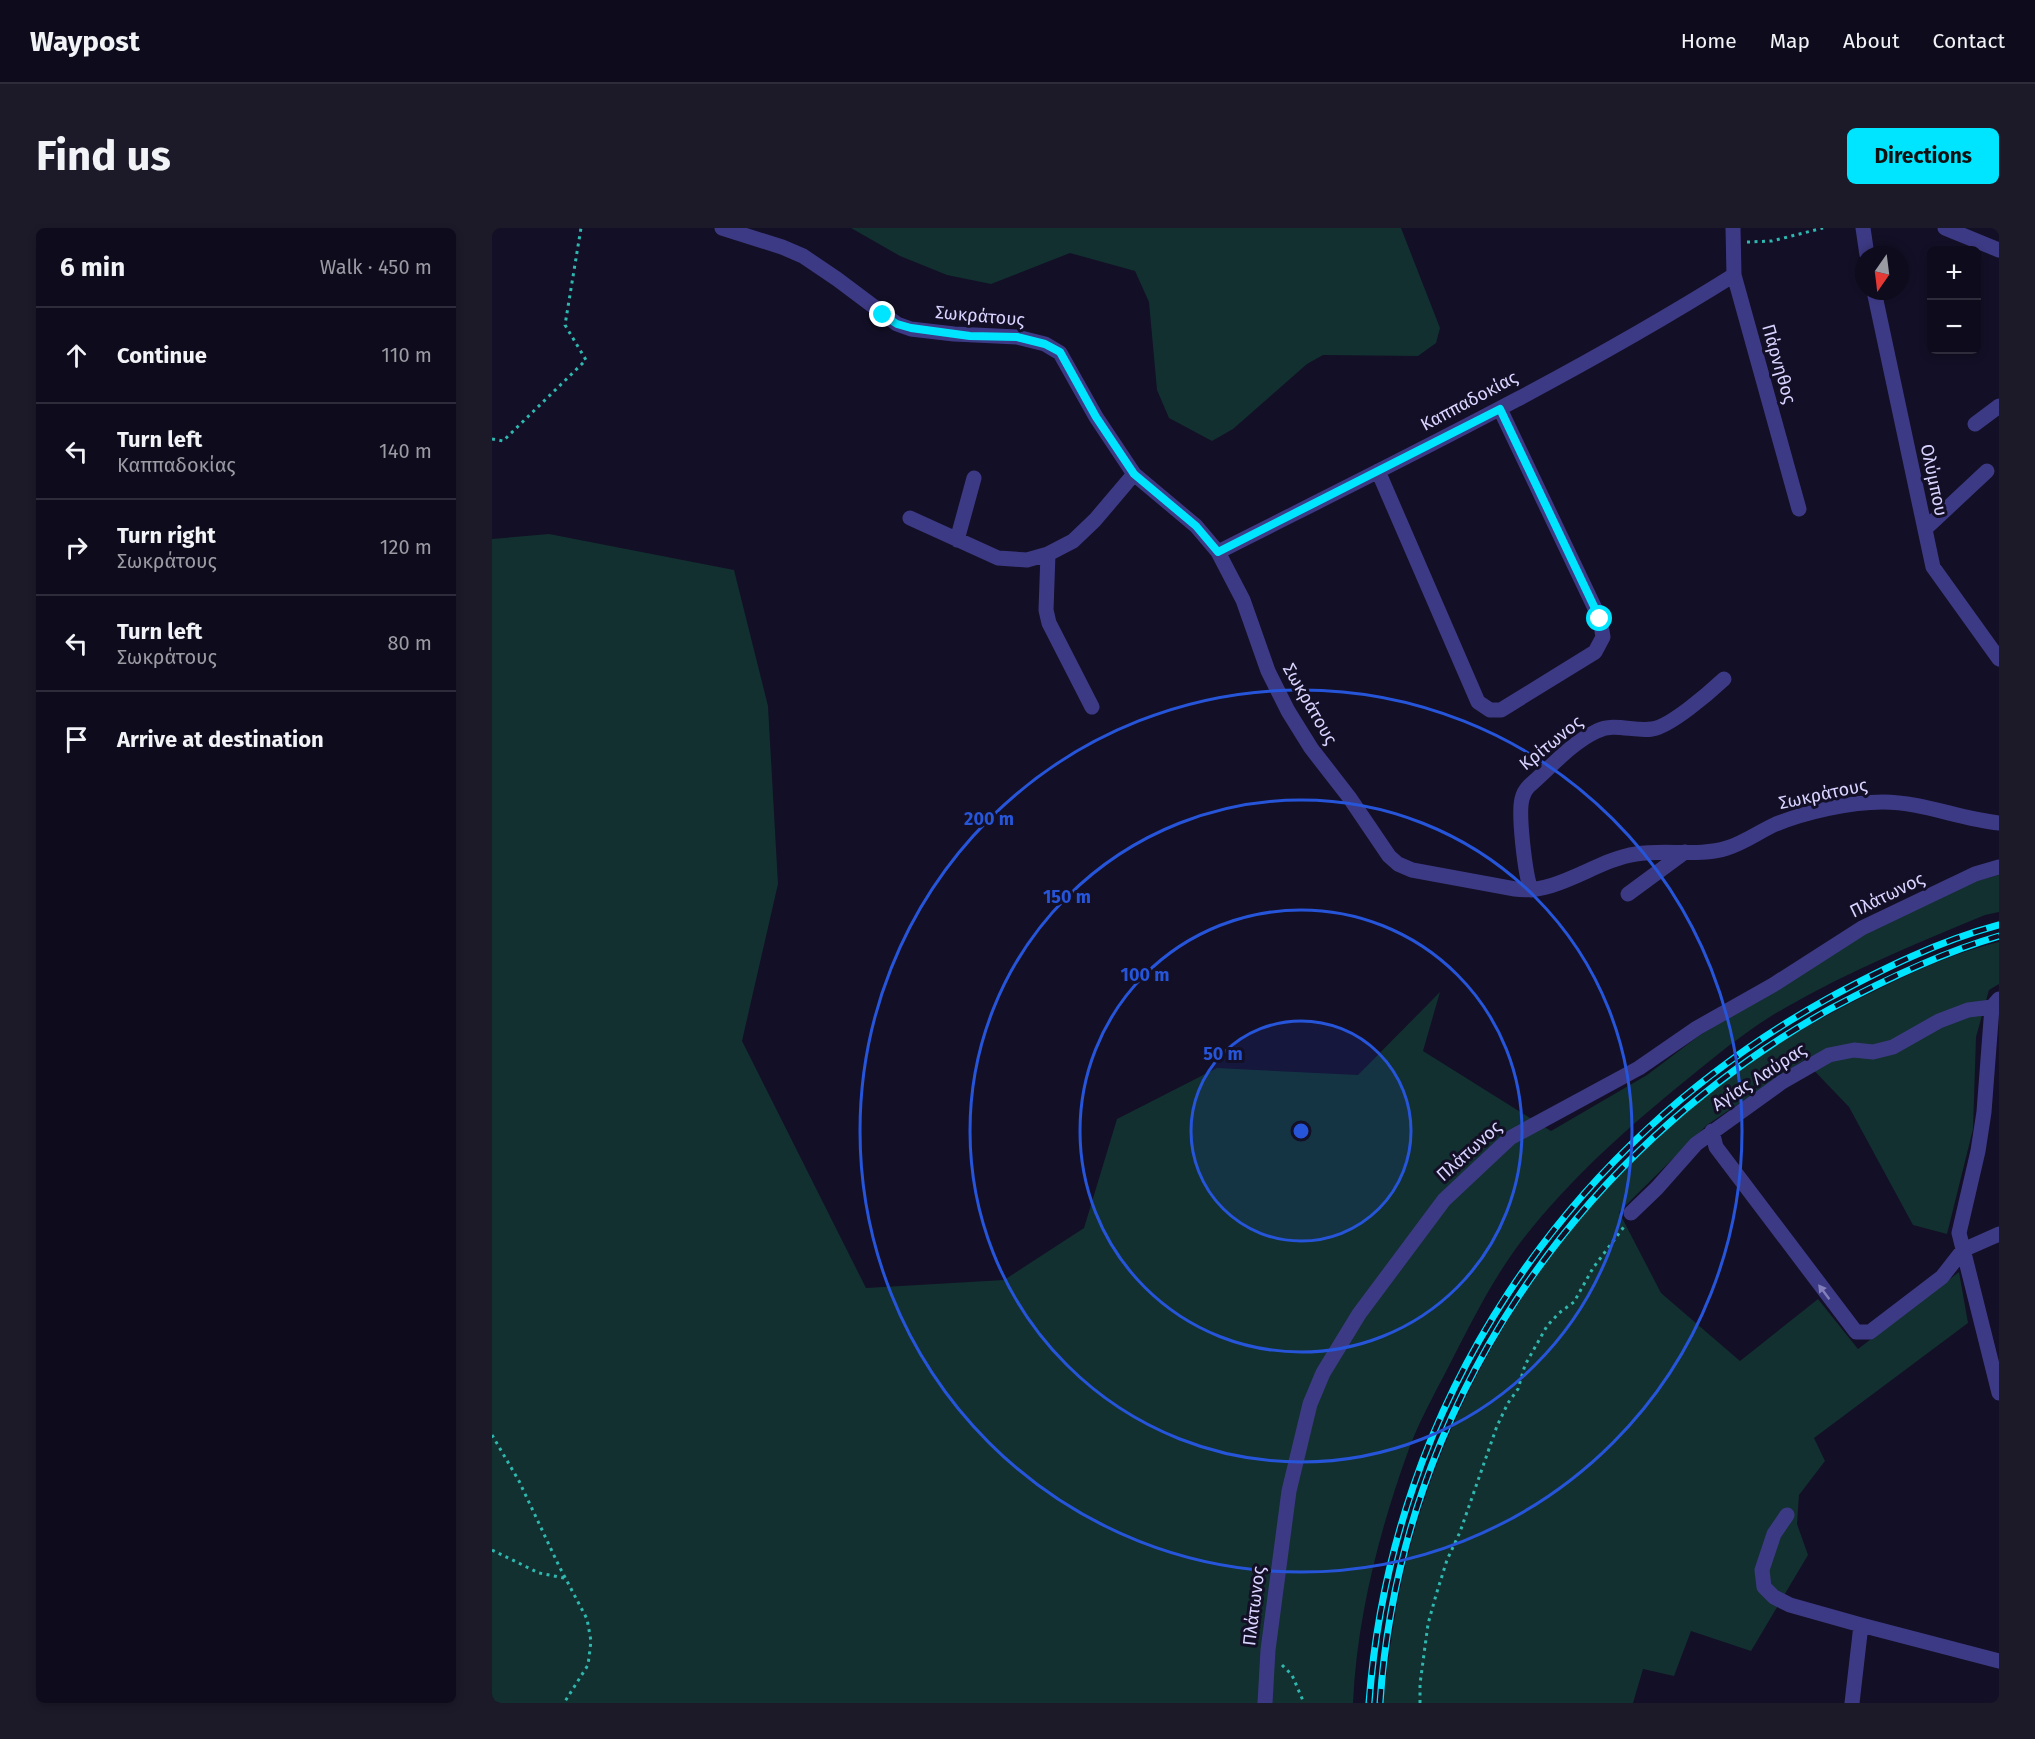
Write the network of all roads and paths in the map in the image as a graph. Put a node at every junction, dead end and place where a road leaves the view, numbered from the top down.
1 (581, 228) edge
2 (723, 228) edge
3 (1823, 228) edge
4 (1863, 228) edge
5 (1945, 228) edge
6 (1733, 235) edge
7 (1866, 246) edge
8 (1999, 250) edge
9 (1734, 275) junction
10 (1876, 300) edge
11 (1999, 406) edge
12 (1500, 409) junction
13 (1975, 424) dead end
14 (492, 439) edge
15 (1378, 471) junction
16 (1987, 471) dead end
17 (1134, 474) junction
18 (974, 478) dead end
19 (1799, 509) dead end
20 (910, 518) dead end
21 (1925, 529) junction
22 (957, 540) junction
23 (1218, 552) junction
24 (1048, 554) junction
25 (1999, 659) edge
26 (1724, 679) dead end
27 (1092, 707) dead end
28 (1999, 823) edge
29 (1685, 852) junction
30 (1999, 867) edge
31 (1531, 890) junction
32 (1628, 894) dead end
33 (1996, 1003) edge
34 (1995, 1044) edge
35 (1712, 1131) junction
36 (1632, 1213) joint
37 (1999, 1234) edge
38 (1963, 1250) junction
39 (1999, 1393) edge
40 (492, 1435) edge
41 (1787, 1515) dead end
42 (492, 1550) edge
43 (564, 1578) junction
44 (1861, 1625) junction
45 (1268, 1650) junction
46 (1999, 1661) edge
47 (564, 1703) edge
48 (1265, 1703) edge
49 (1304, 1703) edge
50 (1420, 1703) edge
51 (1852, 1703) edge

1 - 14 path
2 - 17 street, Σωκράτους
3 - 6 path
4 - 7 street
5 - 8 street
6 - 9 street, Πάρνηθος
9 - 12 street, Καππαδοκίας
9 - 19 street, Πάρνηθος
10 - 21 street, Ολύμπου
11 - 13 street
12 - 15 street, Καππαδοκίας
12 - 15 street
15 - 23 street, Καππαδοκίας
16 - 21 street
17 - 23 street, Σωκράτους
17 - 24 street
18 - 22 street
20 - 22 street
21 - 25 street, Ολύμπου
22 - 24 street
23 - 31 street, Σωκράτους
24 - 27 street
26 - 31 street, Κρίτωνος
28 - 29 street, Σωκράτους
29 - 31 street, Σωκράτους
29 - 32 street
30 - 45 street, Πλάτωνος
33 - 34 street
33 - 35 street, Αγίας Λαύρας
34 - 38 street
35 - 36 street, Αγίας Λαύρας
38 -> 35 street
36 - 50 path
37 - 38 street
38 - 39 street
40 - 43 path
41 - 44 street
42 - 43 path
43 - 47 path
44 - 46 street
44 - 51 street
45 - 48 street, Πλάτωνος
45 - 49 path

